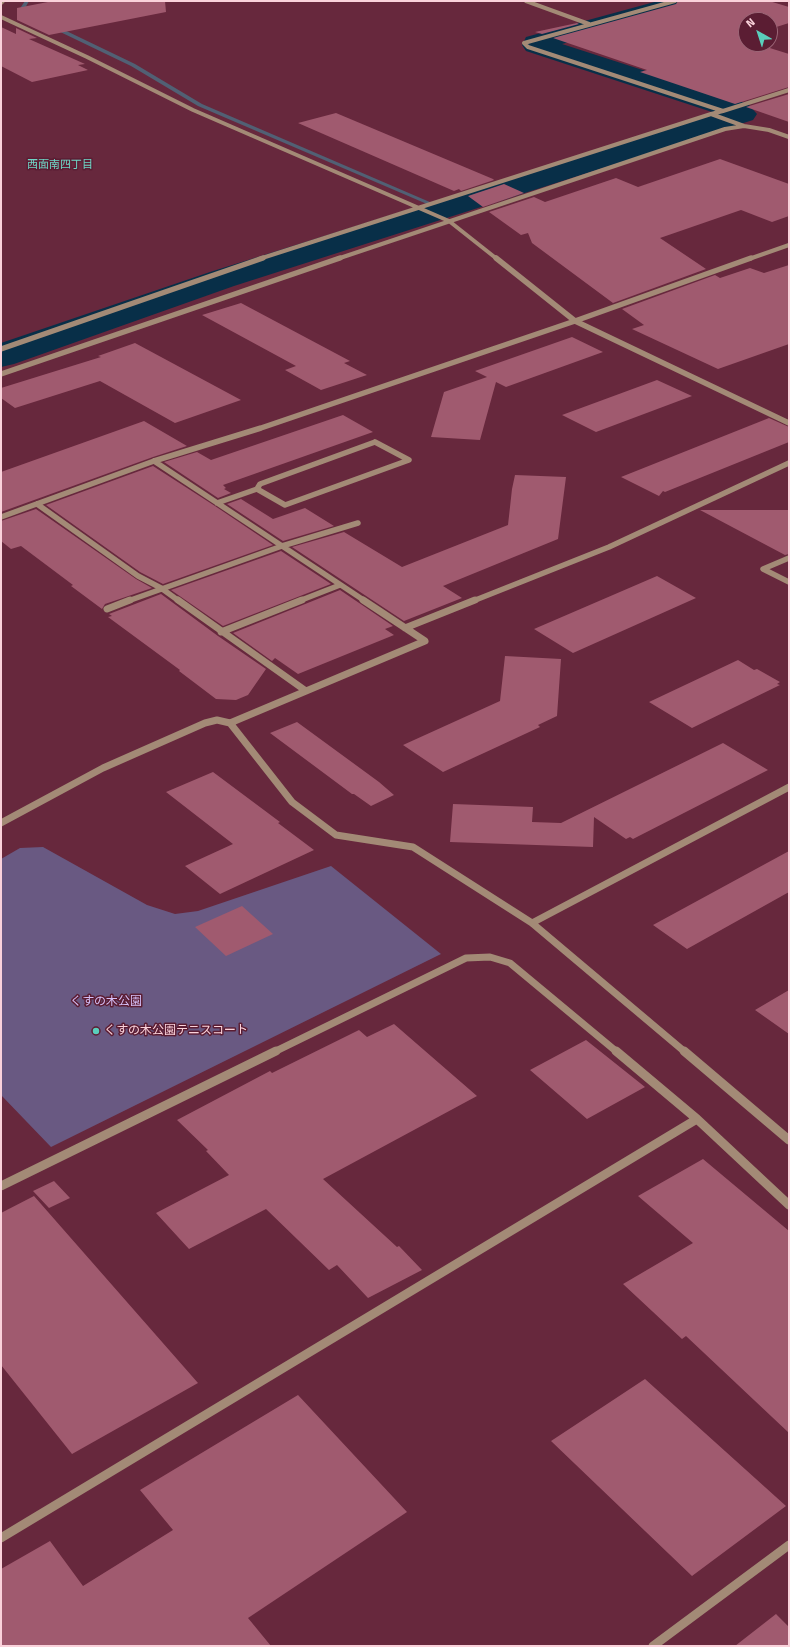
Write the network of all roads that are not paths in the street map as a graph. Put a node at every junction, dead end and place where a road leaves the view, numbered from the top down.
1 (3, 1) edge
2 (526, 1) edge
3 (675, 1) edge
4 (1, 3) edge
5 (1, 17) edge
6 (589, 24) junction
7 (789, 90) edge
8 (723, 111) junction
9 (711, 114) junction
10 (744, 126) junction
11 (789, 137) edge
12 (420, 207) junction
13 (449, 221) junction
14 (789, 245) edge
15 (575, 321) junction
16 (1, 349) edge
17 (1, 374) edge
18 (789, 423) edge
19 (154, 461) junction
20 (789, 463) edge
21 (257, 489) junction
22 (217, 503) junction
23 (37, 504) junction
24 (1, 517) edge
25 (358, 523) dead end
26 (282, 546) junction
27 (789, 558) edge
28 (789, 582) edge
29 (340, 585) junction
30 (161, 588) junction
31 (107, 609) dead end
32 (405, 628) junction
33 (221, 632) junction
34 (306, 691) junction
35 (230, 723) junction
36 (789, 787) edge
37 (1, 823) edge
38 (532, 923) junction
39 (697, 1119) junction
40 (789, 1140) edge
41 (1, 1186) edge
42 (789, 1205) edge
43 (1, 1538) edge
44 (789, 1545) edge
45 (653, 1646) edge

1 - 4 street
2 - 6 street
3 - 6 street
5 - 12 street
6 - 8 street
7 - 8 street
8 - 9 street
9 - 10 street
9 - 12 street
10 - 11 street
10 - 13 street
12 - 13 street
12 - 16 street
13 - 15 street
13 - 17 street
14 - 15 street
15 - 18 street
15 - 19 street
19 - 22 street
19 - 23 street
20 - 32 street
21 - 21 street
21 - 22 street
22 - 26 street
23 - 24 street
23 - 30 street
25 - 26 street
26 - 29 street
26 - 30 street
27 - 28 street
29 - 32 street
29 - 33 street
30 - 31 street
30 - 33 street
32 - 34 street
33 - 34 street
34 - 35 street
35 - 37 street
35 - 38 street
36 - 38 street
38 - 40 street
39 - 41 street
39 - 42 street
39 - 43 street
44 - 45 street

